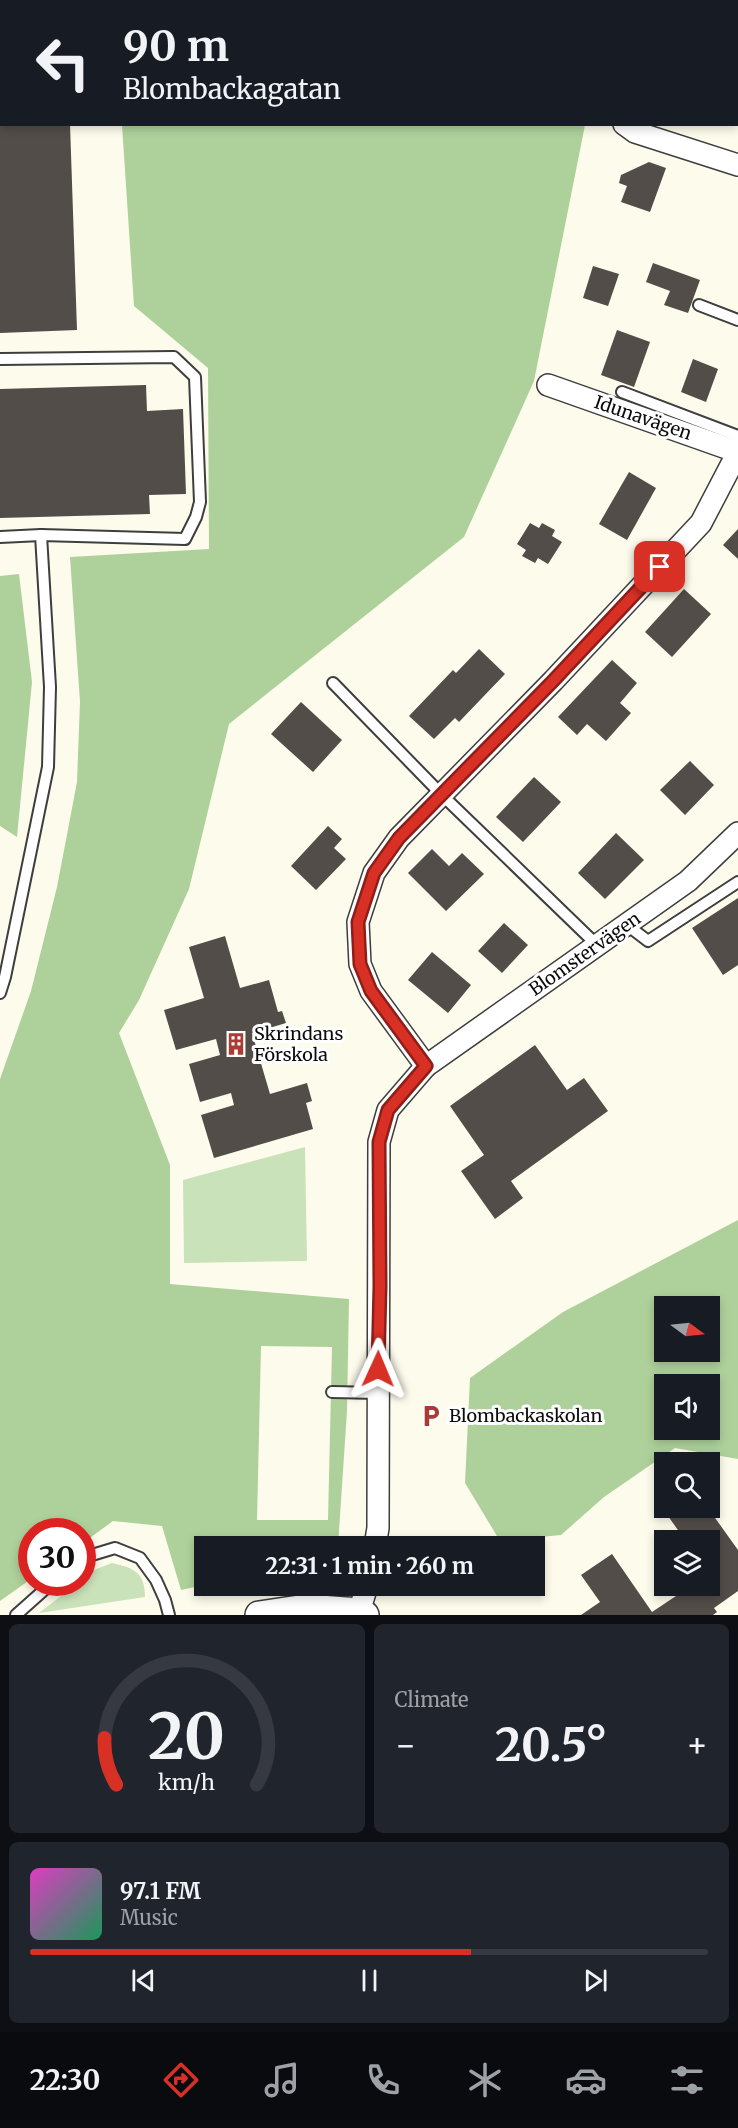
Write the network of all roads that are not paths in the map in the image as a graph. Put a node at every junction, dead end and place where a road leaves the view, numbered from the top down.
1 (627, 126) edge
2 (738, 165) edge
3 (699, 305) dead end
4 (738, 320) edge
5 (0, 358) edge
6 (548, 385) dead end
7 (622, 392) dead end
8 (738, 436) edge
9 (738, 452) edge
10 (41, 535) junction
11 (0, 537) edge
12 (333, 683) dead end
13 (441, 795) junction
14 (738, 833) edge
15 (738, 882) edge
16 (627, 925) junction
17 (598, 946) junction
18 (0, 993) edge
19 (426, 1066) junction
20 (332, 1392) dead end
21 (378, 1393) junction
22 (377, 1536) edge
23 (96, 1554) edge
24 (37, 1596) edge
25 (365, 1596) edge
26 (362, 1613) edge
27 (16, 1615) edge
28 (169, 1615) edge
29 (259, 1615) edge

1 - 2 street
3 - 4 lane
5 - 10 lane
6 - 9 street, Idunavägen
7 - 8 lane
9 - 13 street
10 - 11 lane
10 - 18 lane
12 - 13 lane
13 - 17 lane
13 - 19 street
14 - 16 street, Blomstervägen
15 - 16 lane
16 - 17 street, Blomstervägen
17 - 19 street, Blomstervägen
19 - 21 street, Blomstervägen
20 - 21 lane
21 - 22 street, Blomstervägen
23 - 28 lane
24 - 27 lane
25 - 26 street
26 - 29 street

